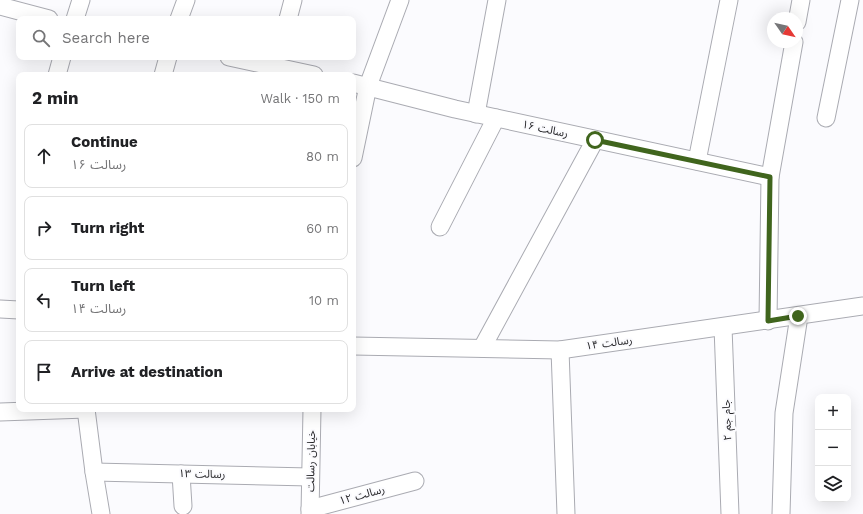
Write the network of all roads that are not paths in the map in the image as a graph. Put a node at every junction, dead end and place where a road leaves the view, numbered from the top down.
1 (81, 0) edge
2 (186, 0) edge
3 (293, 0) edge
4 (400, 0) edge
5 (497, 0) edge
6 (729, 0) edge
7 (801, 0) edge
8 (850, 0) edge
9 (12, 5) edge
10 (799, 12) edge
11 (40, 16) edge
12 (76, 16) edge
13 (180, 16) edge
14 (289, 16) edge
15 (793, 48) edge
16 (61, 60) edge
17 (167, 60) edge
18 (244, 60) edge
19 (273, 66) edge
20 (57, 72) edge
21 (164, 72) edge
22 (300, 72) edge
23 (360, 85) edge
24 (476, 114) junction
25 (496, 118) junction
26 (826, 118) dead end
27 (356, 127) edge
28 (595, 140) junction
29 (697, 161) junction
30 (770, 177) junction
31 (440, 227) dead end
32 (863, 306) edge
33 (0, 309) edge
34 (16, 310) edge
35 (798, 316) junction
36 (768, 321) junction
37 (723, 327) junction
38 (356, 346) edge
39 (482, 348) junction
40 (560, 350) junction
41 (16, 411) edge
42 (0, 412) edge
43 (86, 412) edge
44 (312, 412) edge
45 (94, 472) junction
46 (181, 474) junction
47 (310, 477) junction
48 (415, 481) dead end
49 (183, 506) dead end
50 (310, 511) edge
51 (101, 514) edge
52 (566, 514) edge
53 (730, 514) edge
54 (781, 514) edge

1 - 12 street
2 - 13 street
3 - 14 street
4 - 23 street
5 - 24 street
6 - 29 street
7 - 10 street
8 - 26 street
9 - 11 street
15 - 30 street
16 - 20 street
17 - 21 street
18 - 19 street
19 - 22 street
23 - 24 street, رسالت ۱۶
23 - 27 street
24 - 25 street, رسالت ۱۶
25 - 28 street, رسالت ۱۶
25 - 31 street
28 - 29 street, رسالت ۱۶
28 - 39 street
29 - 30 street, رسالت ۱۶
30 - 36 street
32 - 35 street, رسالت ۱۴
33 - 34 street
35 - 36 street, رسالت ۱۴
35 - 54 street
36 - 37 street, رسالت ۱۴
37 - 40 street, رسالت ۱۴
37 - 53 street, جام جم ۲
38 - 39 street, رسالت ۱۴
39 - 40 street, رسالت ۱۴
40 - 52 street
41 - 42 street
43 - 45 street
44 - 47 street, خیابان رسالت
45 - 46 street, رسالت ۱۳
45 - 51 street
46 - 47 street, رسالت ۱۳
46 - 49 street
47 - 50 street, خیابان رسالت
48 - 50 street, رسالت ۱۲

